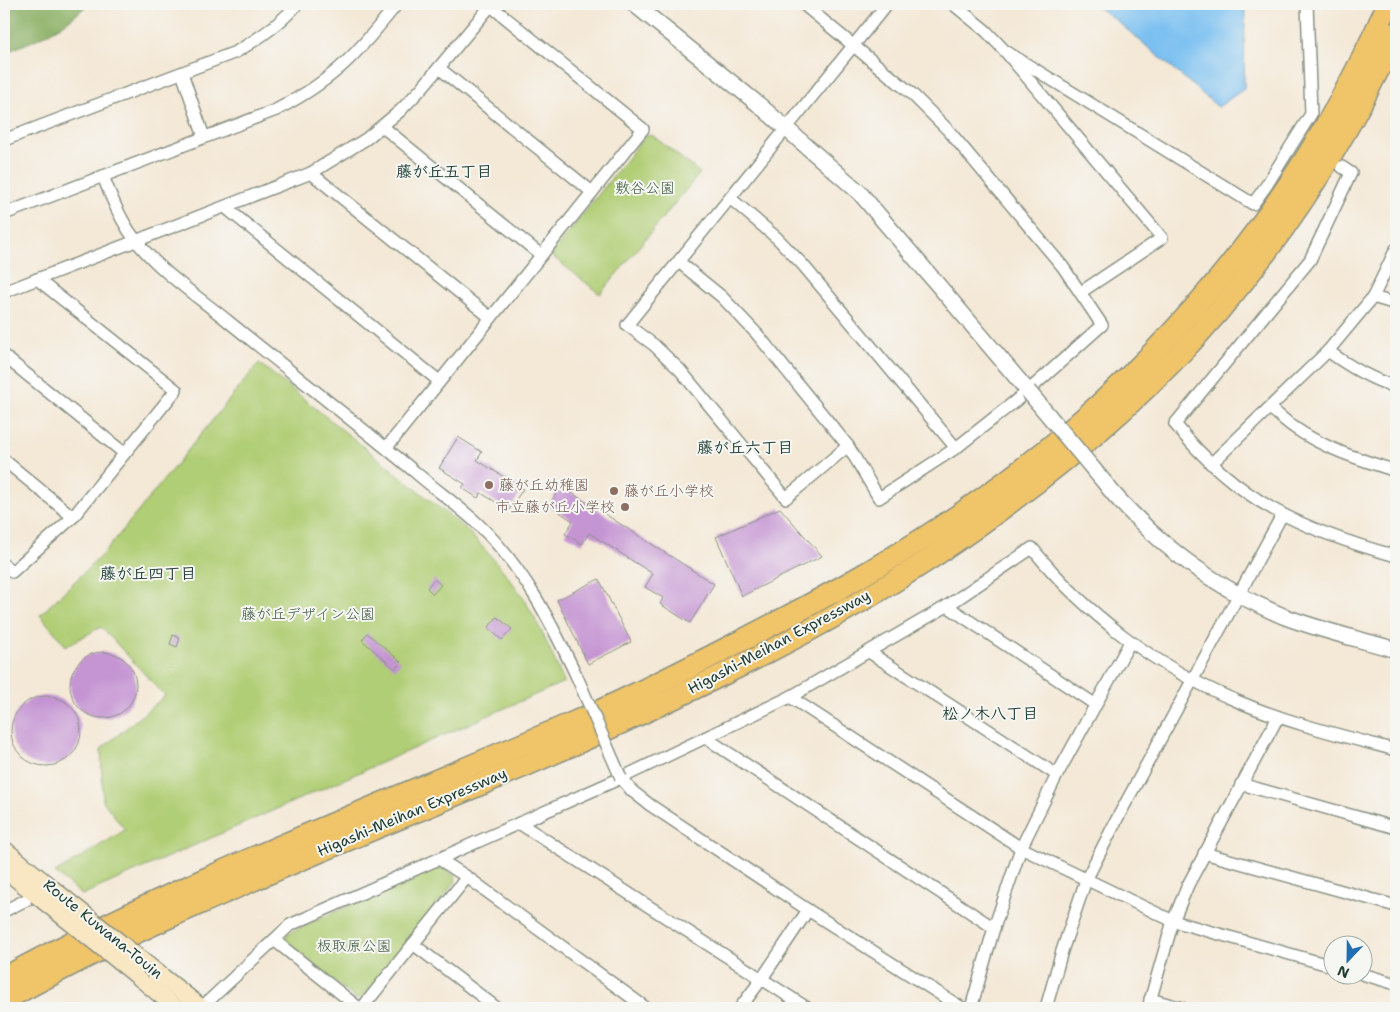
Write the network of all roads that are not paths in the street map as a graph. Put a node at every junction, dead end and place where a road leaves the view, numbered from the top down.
1 (296, 4) edge
2 (397, 4) edge
3 (634, 4) edge
4 (803, 4) edge
5 (887, 4) edge
6 (953, 4) edge
7 (1307, 4) edge
8 (1388, 4) edge
9 (491, 5) edge
10 (1396, 33) edge
11 (854, 45) junction
12 (1006, 51) junction
13 (439, 68) junction
14 (182, 73) junction
15 (382, 127) junction
16 (787, 128) junction
17 (204, 137) junction
18 (4, 140) edge
19 (1342, 167) dead end
20 (311, 173) junction
21 (103, 176) junction
22 (592, 192) junction
23 (730, 198) junction
24 (225, 207) junction
25 (4, 214) edge
26 (137, 241) junction
27 (1396, 249) edge
28 (541, 254) junction
29 (678, 262) junction
30 (37, 280) junction
31 (4, 292) edge
32 (1081, 292) junction
33 (1373, 297) junction
34 (1396, 304) edge
35 (491, 318) junction
36 (1328, 351) junction
37 (4, 356) edge
38 (440, 381) junction
39 (1396, 387) edge
40 (1028, 391) junction
41 (1270, 408) junction
42 (848, 446) junction
43 (387, 447) junction
44 (956, 448) junction
45 (124, 453) junction
46 (4, 460) edge
47 (1211, 464) junction
48 (1396, 471) edge
49 (1282, 515) junction
50 (73, 517) junction
51 (1396, 556) edge
52 (4, 565) edge
53 (1239, 596) junction
54 (947, 606) junction
55 (1130, 642) junction
56 (1396, 650) edge
57 (869, 652) junction
58 (1193, 680) junction
59 (790, 697) junction
60 (1096, 704) junction
61 (1278, 717) junction
62 (706, 738) junction
63 (1396, 750) edge
64 (1058, 775) junction
65 (621, 778) junction
66 (1241, 784) junction
67 (519, 823) junction
68 (1396, 828) edge
69 (1020, 848) junction
70 (4, 849) edge
71 (1204, 853) junction
72 (439, 859) junction
73 (4, 869) edge
74 (468, 877) junction
75 (1086, 880) junction
76 (42, 890) junction
77 (1396, 906) edge
78 (808, 910) junction
79 (4, 911) edge
80 (1172, 921) junction
81 (994, 928) junction
82 (274, 940) junction
83 (413, 944) junction
84 (1322, 963) edge
85 (1372, 977) edge
86 (4, 978) edge
87 (761, 980) junction
88 (1396, 984) edge
89 (4, 1000) edge
90 (1149, 1004) edge
91 (176, 1008) edge
92 (202, 1008) edge
93 (361, 1008) edge
94 (497, 1008) edge
95 (646, 1008) edge
96 (740, 1008) edge
97 (806, 1008) edge
98 (962, 1008) edge
99 (971, 1008) edge
100 (1046, 1008) edge
101 (1182, 1008) edge

1 - 14 street
2 - 17 street
3 - 16 street
4 - 11 street
5 - 11 street
6 - 12 street
7 - 12 street
8 - 86 highway, Higashi-Meihan Expressway
9 - 13 street
9 - 22 street
10 - 89 highway, Higashi-Meihan Expressway
11 - 16 street
11 - 32 street
12 - 32 street
13 - 15 street
13 - 22 street
14 - 17 street
14 - 18 street
15 - 20 street
15 - 28 street
16 - 23 street
16 - 40 street
17 - 21 street
19 - 47 street
20 - 24 street
20 - 35 street
21 - 25 street
21 - 26 street
22 - 28 street
23 - 29 street
23 - 44 street
24 - 26 street
24 - 38 street
26 - 30 street
26 - 43 street
27 - 33 street
28 - 35 street
29 - 42 street
29 - 42 street
30 - 31 street
30 - 45 street
32 - 40 street
33 - 34 street
33 - 36 street
35 - 38 street
36 - 39 street
36 - 41 street
37 - 45 street
38 - 43 street
40 - 44 street
40 - 53 street, bridge
41 - 47 street
41 - 48 street
42 - 44 street
43 - 65 street, bridge
45 - 50 street
46 - 50 street
47 - 49 street
49 - 51 street
49 - 53 street
50 - 52 street
53 - 56 street
53 - 58 street
54 - 55 street
54 - 57 street
54 - 60 street
55 - 58 street
55 - 60 street
57 - 59 street
57 - 64 street
58 - 61 street
58 - 75 street
59 - 62 street
59 - 69 street
60 - 64 street
61 - 63 street
61 - 66 street
62 - 65 street
62 - 81 street
64 - 69 street
65 - 67 street
65 - 78 street
66 - 68 street
66 - 71 street
67 - 72 street
67 - 87 street
69 - 75 street
69 - 81 street
70 - 76 main road, Route Kuwana-Touin
71 - 77 street
71 - 80 street
72 - 74 street
72 - 82 street
73 - 76 main road, Route Kuwana-Touin
74 - 83 street
74 - 95 street
75 - 80 street
75 - 100 street
76 - 79 street
76 - 91 main road, Route Kuwana-Touin, bridge
76 - 92 main road, Route Kuwana-Touin, bridge
78 - 87 street
78 - 98 street
80 - 84 street
80 - 90 street
81 - 99 street
82 - 92 street
82 - 93 street
83 - 93 street
83 - 94 street
85 - 88 street
87 - 96 street
87 - 97 street
90 - 101 street

